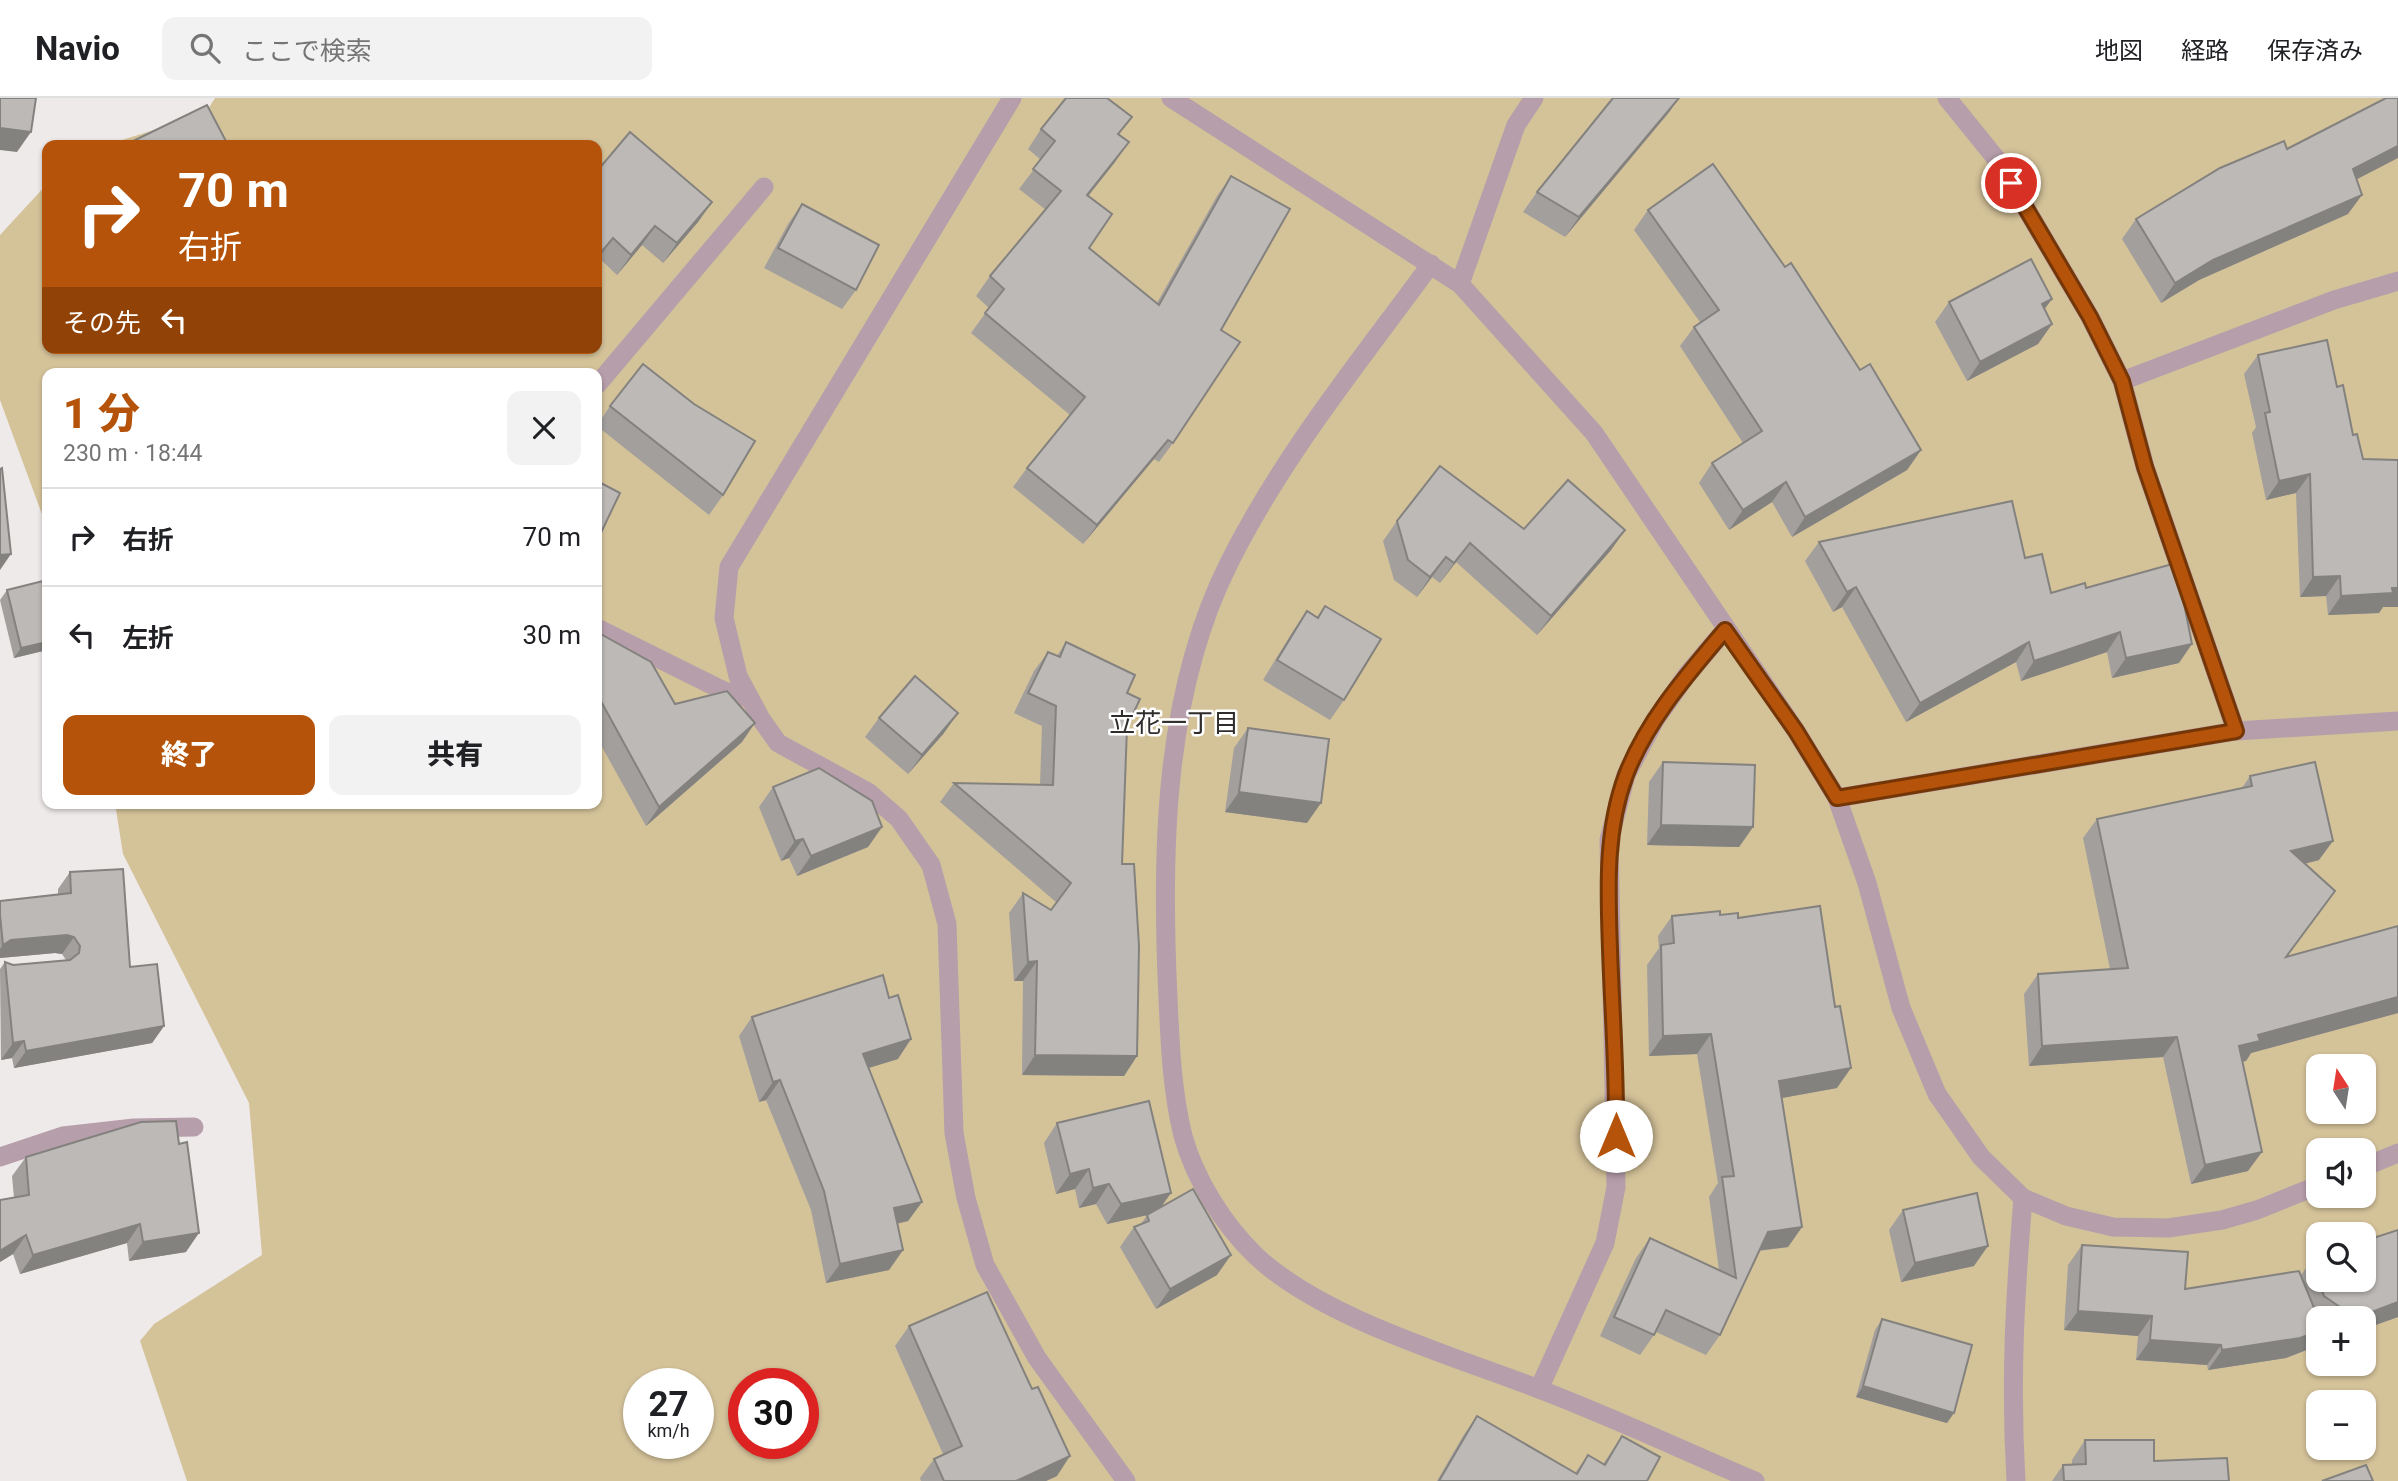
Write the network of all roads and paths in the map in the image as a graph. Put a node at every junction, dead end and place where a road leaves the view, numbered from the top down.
1 (1012, 98) edge
2 (1171, 98) edge
3 (1534, 98) edge
4 (1947, 98) edge
5 (764, 187) dead end
6 (1431, 264) junction
7 (2398, 281) edge
8 (1460, 284) junction
9 (602, 379) edge
10 (2122, 381) junction
11 (602, 630) edge
12 (1725, 630) junction
13 (749, 698) junction
14 (2398, 721) edge
15 (2236, 731) junction
16 (1837, 798) junction
17 (194, 1127) dead end
18 (2398, 1153) edge
19 (0, 1157) edge
20 (2376, 1162) edge
21 (2306, 1190) edge
22 (2023, 1198) junction
23 (1539, 1389) junction
24 (1126, 1481) edge
25 (1755, 1481) edge
26 (2016, 1481) edge

1 - 13 street
2 - 6 street
3 - 8 street
4 - 10 street
5 - 9 street
6 - 8 street
6 - 23 street
7 - 10 street
8 - 12 street
10 - 15 street
11 - 13 street
12 - 16 street
12 - 23 street
13 - 24 street
14 - 15 street
15 - 16 street
16 - 22 street
17 - 19 street
18 - 20 street
21 - 22 street
22 - 26 street
23 - 25 street

